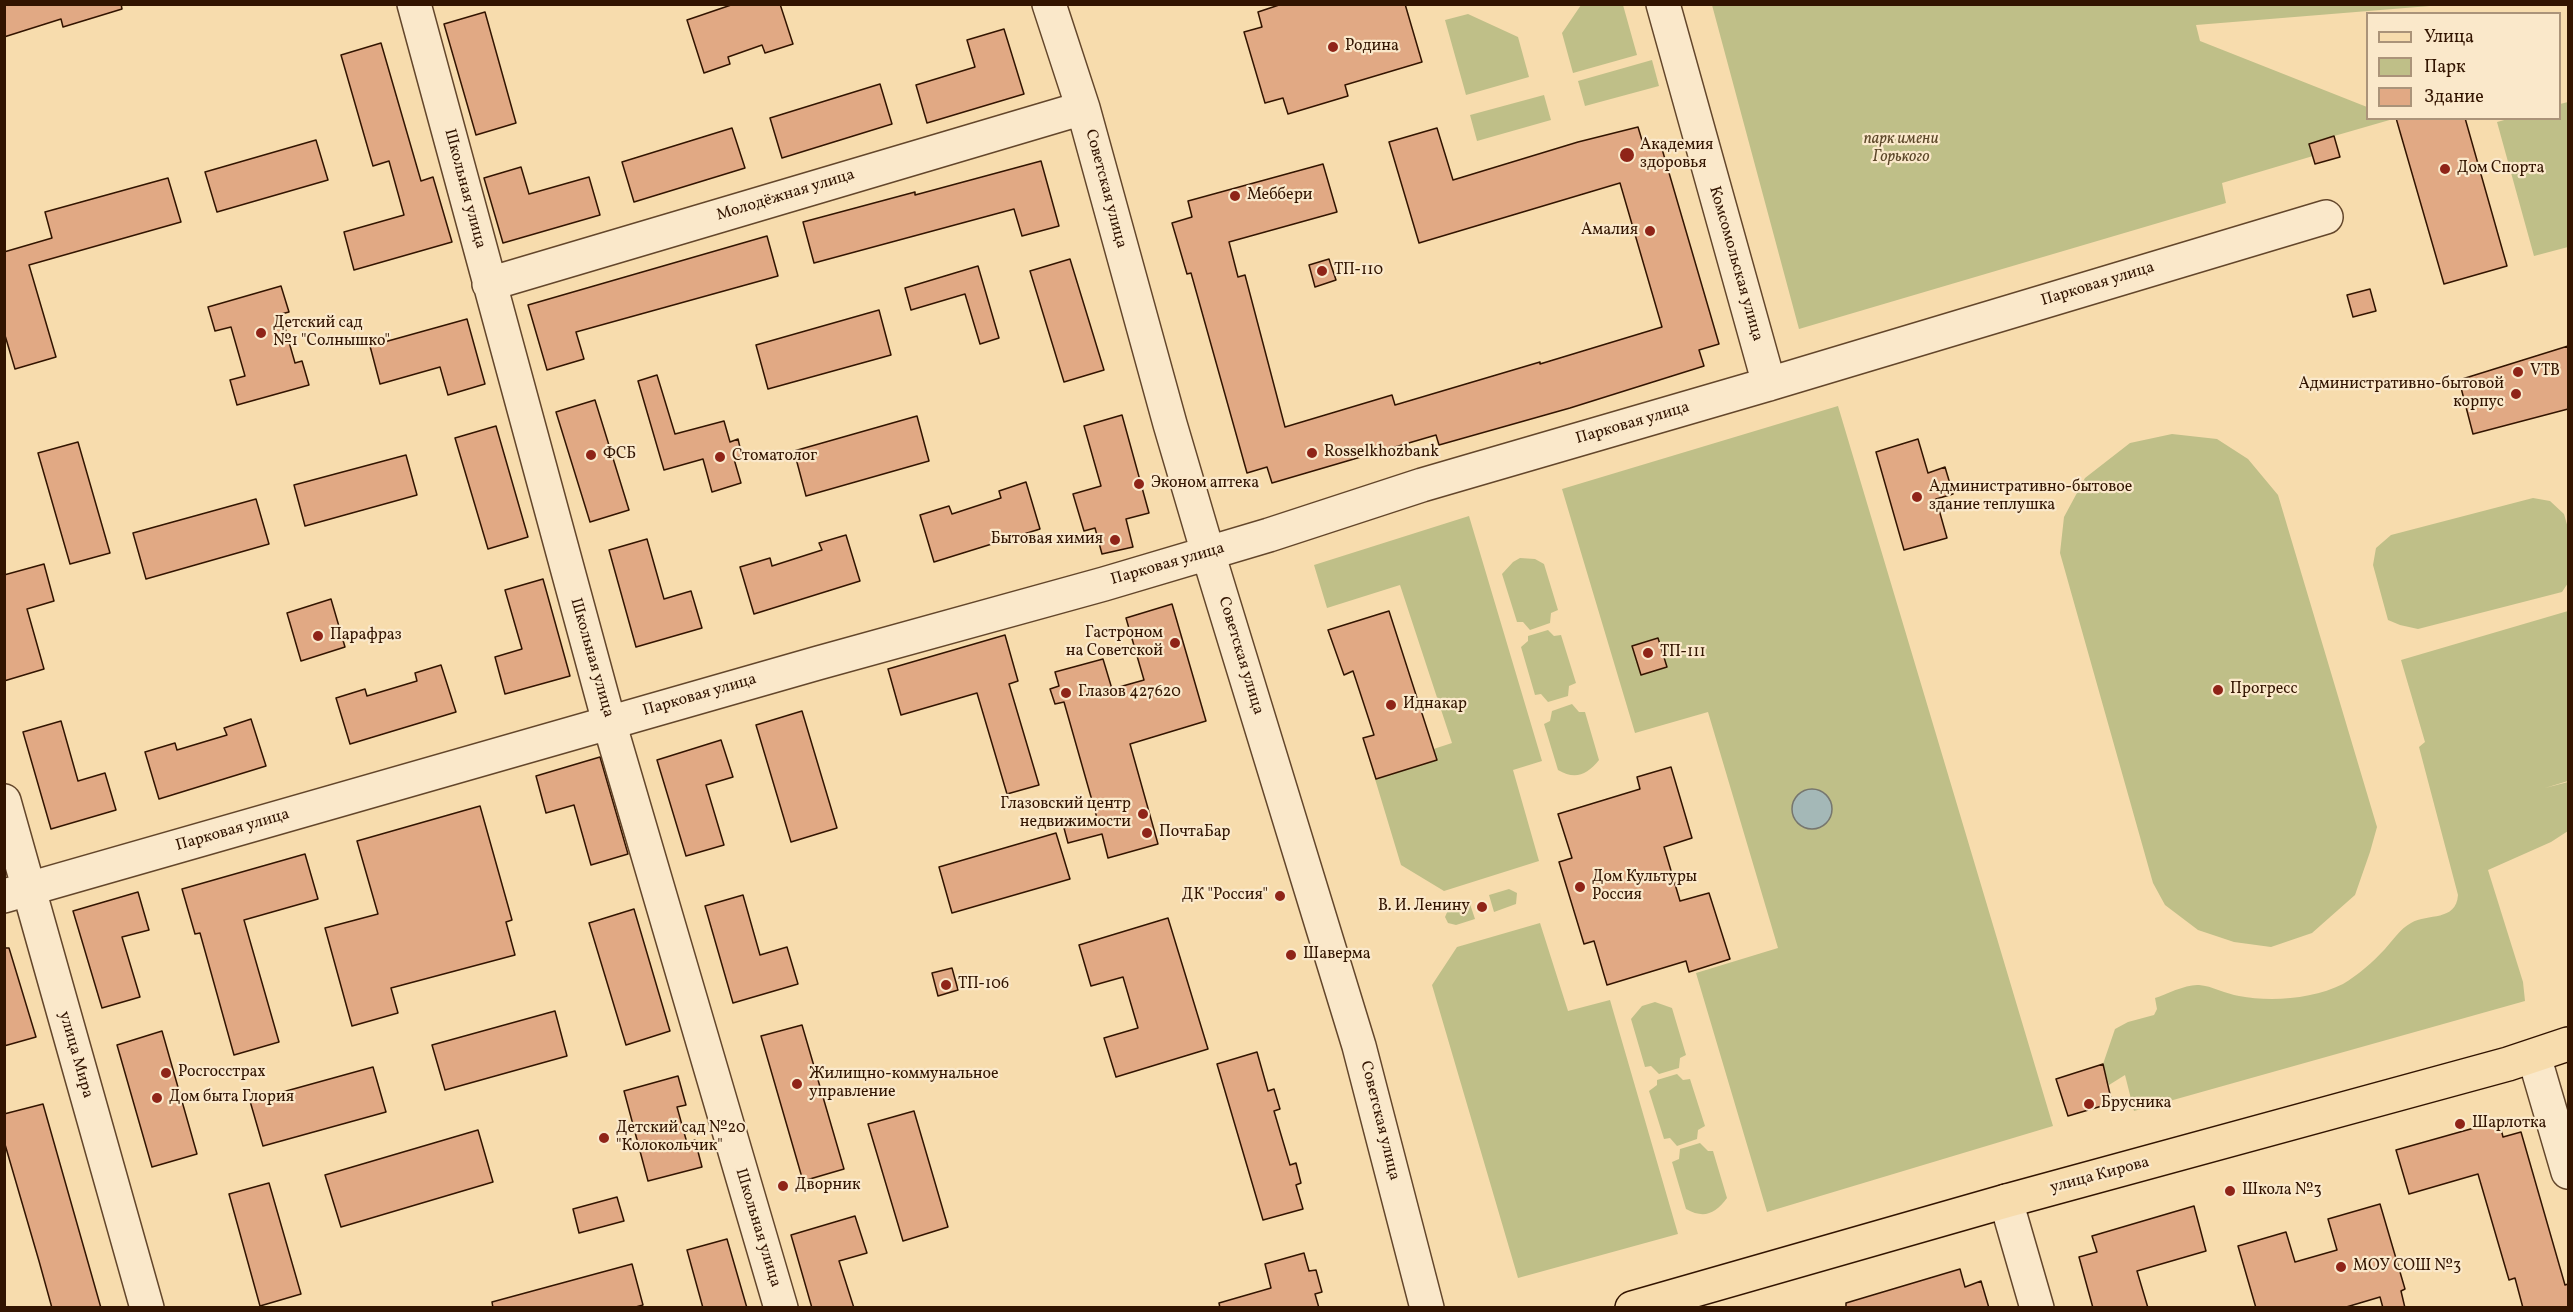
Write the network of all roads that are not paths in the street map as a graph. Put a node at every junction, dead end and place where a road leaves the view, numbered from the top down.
1 (414, 4) edge
2 (1049, 4) edge
3 (1663, 4) edge
4 (1083, 108) junction
5 (2326, 217) dead end
6 (489, 284) junction
7 (1769, 384) junction
8 (1208, 553) junction
9 (609, 722) junction
10 (4, 801) edge
11 (17, 893) edge
12 (2568, 1044) edge
13 (2547, 1062) edge
14 (2568, 1172) edge
15 (2009, 1212) junction
16 (147, 1308) edge
17 (781, 1308) edge
18 (1427, 1308) edge
19 (1632, 1308) edge
20 (1715, 1308) edge
21 (2037, 1308) edge

1 - 6 street, Школьная улица
2 - 4 street, Советская улица
3 - 7 street, Комсомольская улица
4 - 6 street, Молодёжная улица
4 - 8 street, Советская улица
5 - 7 street, Парковая улица
6 - 9 street, Школьная улица
7 - 8 street, Парковая улица
8 - 9 street, Парковая улица
8 - 18 street, Советская улица
9 - 11 street, Парковая улица
9 - 17 street, Школьная улица
10 - 11 street, улица Мира
11 - 16 street, улица Мира
12 - 13 main road, улица Кирова
13 - 14 street
13 - 15 main road, улица Кирова
15 - 19 main road, улица Кирова
15 - 20 main road, улица Кирова
15 - 21 street

